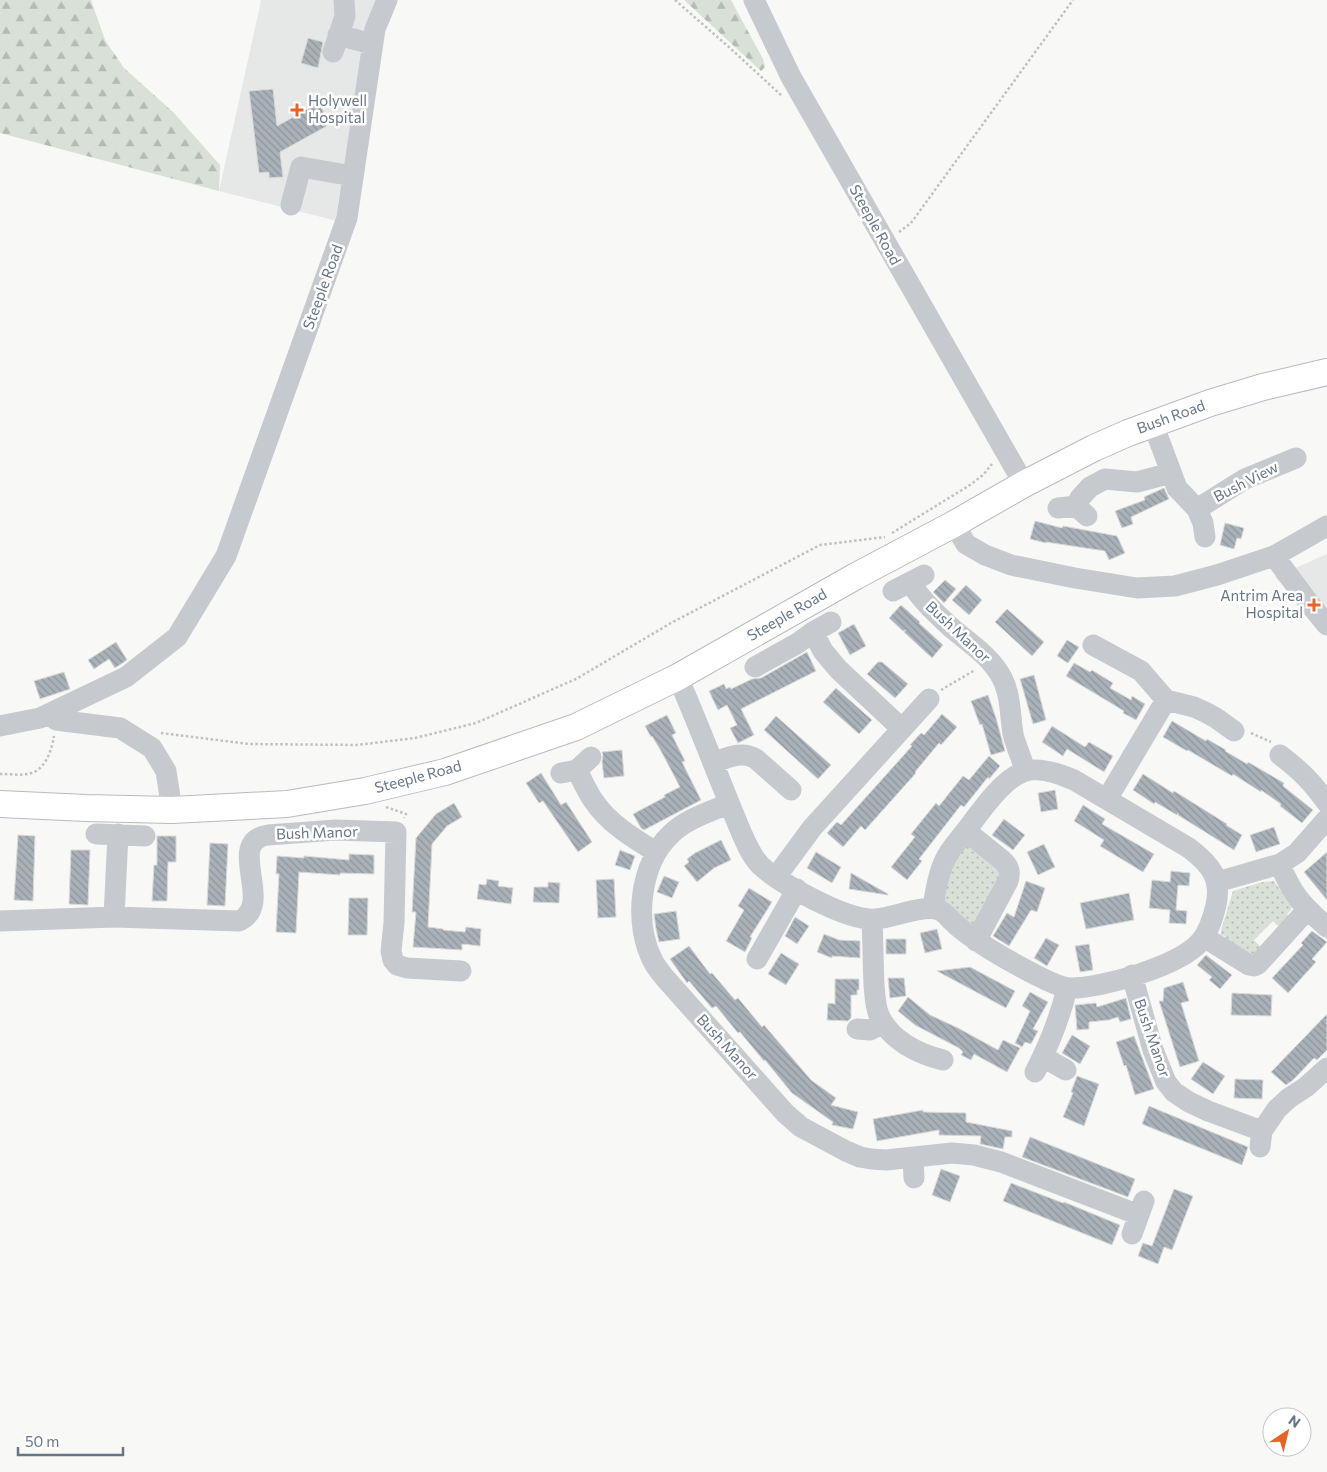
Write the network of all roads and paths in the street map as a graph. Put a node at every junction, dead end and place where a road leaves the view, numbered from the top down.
1 (344, 0) edge
2 (387, 0) edge
3 (675, 0) edge
4 (754, 0) edge
5 (1073, 0) edge
6 (372, 44) junction
7 (803, 99) junction
8 (353, 176) junction
9 (292, 205) dead end
10 (885, 242) junction
11 (1327, 372) edge
12 (1153, 424) junction
13 (1296, 458) dead end
14 (992, 460) dead end
15 (1171, 473) junction
16 (1024, 484) junction
17 (1197, 509) junction
18 (1074, 510) dead end
19 (954, 524) junction
20 (1327, 526) edge
21 (1205, 537) dead end
22 (1274, 556) junction
23 (909, 583) dead end
24 (1327, 625) edge
25 (1093, 645) dead end
26 (988, 659) junction
27 (756, 667) dead end
28 (678, 677) junction
29 (929, 699) joint
30 (1166, 700) junction
31 (55, 715) junction
32 (0, 726) edge
33 (902, 729) junction
34 (1234, 731) joint
35 (156, 732) dead end
36 (1280, 756) joint
37 (713, 763) junction
38 (576, 767) dead end
39 (1025, 771) junction
40 (0, 774) edge
41 (791, 790) dead end
42 (364, 791) junction
43 (1107, 799) junction
44 (1327, 803) edge
45 (0, 804) edge
46 (728, 804) junction
47 (172, 810) junction
48 (1327, 819) edge
49 (966, 831) junction
50 (396, 832) junction
51 (96, 834) dead end
52 (118, 834) junction
53 (145, 836) dead end
54 (656, 852) junction
55 (1280, 864) junction
56 (776, 877) junction
57 (1217, 882) junction
58 (797, 889) junction
59 (933, 908) junction
60 (1307, 910) junction
61 (114, 918) junction
62 (872, 920) junction
63 (0, 921) edge
64 (1327, 927) edge
65 (1204, 937) junction
66 (976, 941) junction
67 (757, 959) dead end
68 (461, 971) dead end
69 (1132, 975) junction
70 (1067, 988) junction
71 (883, 1023) junction
72 (857, 1029) dead end
73 (943, 1060) dead end
74 (1327, 1068) edge
75 (1066, 1070) dead end
76 (1138, 1217) dead end

1 - 6 street
2 - 6 street, Steeple Road
3 - 7 path
4 - 7 street, Steeple Road
5 - 10 path
6 - 8 street, Steeple Road
7 - 10 street, Steeple Road
8 - 9 street
8 - 31 street, Steeple Road
10 - 16 street, Steeple Road
11 - 12 main road, Bush Road
12 - 15 street, Bush View
12 - 16 main road, Bush Road
13 - 17 street, Bush View
14 - 35 path
15 - 17 street, Bush View
15 - 18 street
16 - 19 main road, Steeple Road
17 - 21 street, Bush View
19 - 22 street
19 - 28 main road, Steeple Road
20 - 22 street
22 - 24 street
23 - 26 street, Bush Manor
25 - 30 street
26 - 29 path
26 - 39 street, Bush Manor
27 - 33 street
28 - 37 street
28 - 42 main road, Steeple Road
29 - 33 street
30 - 34 street
30 - 43 street
31 - 32 street, Steeple Road
31 - 40 path
31 - 47 street
33 - 56 street
34 - 36 path
36 - 44 street
37 - 41 street
37 - 46 street
38 - 54 street
39 - 43 street
39 - 49 street
42 - 47 main road, Steeple Road
42 - 50 path
43 - 57 street
45 - 47 main road, Steeple Road
46 - 54 street, Bush Manor
46 - 56 street
48 - 55 street
49 - 59 street
49 - 66 street
50 - 61 street, Bush Manor
50 - 68 street
51 - 52 street
52 - 53 street
52 - 61 street
54 - 76 street, Bush Manor
55 - 57 street
55 - 60 street
56 - 58 street
57 - 65 street
58 - 62 street
58 - 67 street
59 - 62 street
59 - 66 street
60 - 64 street
60 - 65 street
61 - 63 street, Bush Manor
62 - 71 street
65 - 69 street
66 - 70 street
69 - 70 street
69 - 74 street, Bush Manor
70 - 75 street
71 - 72 street
71 - 73 street

